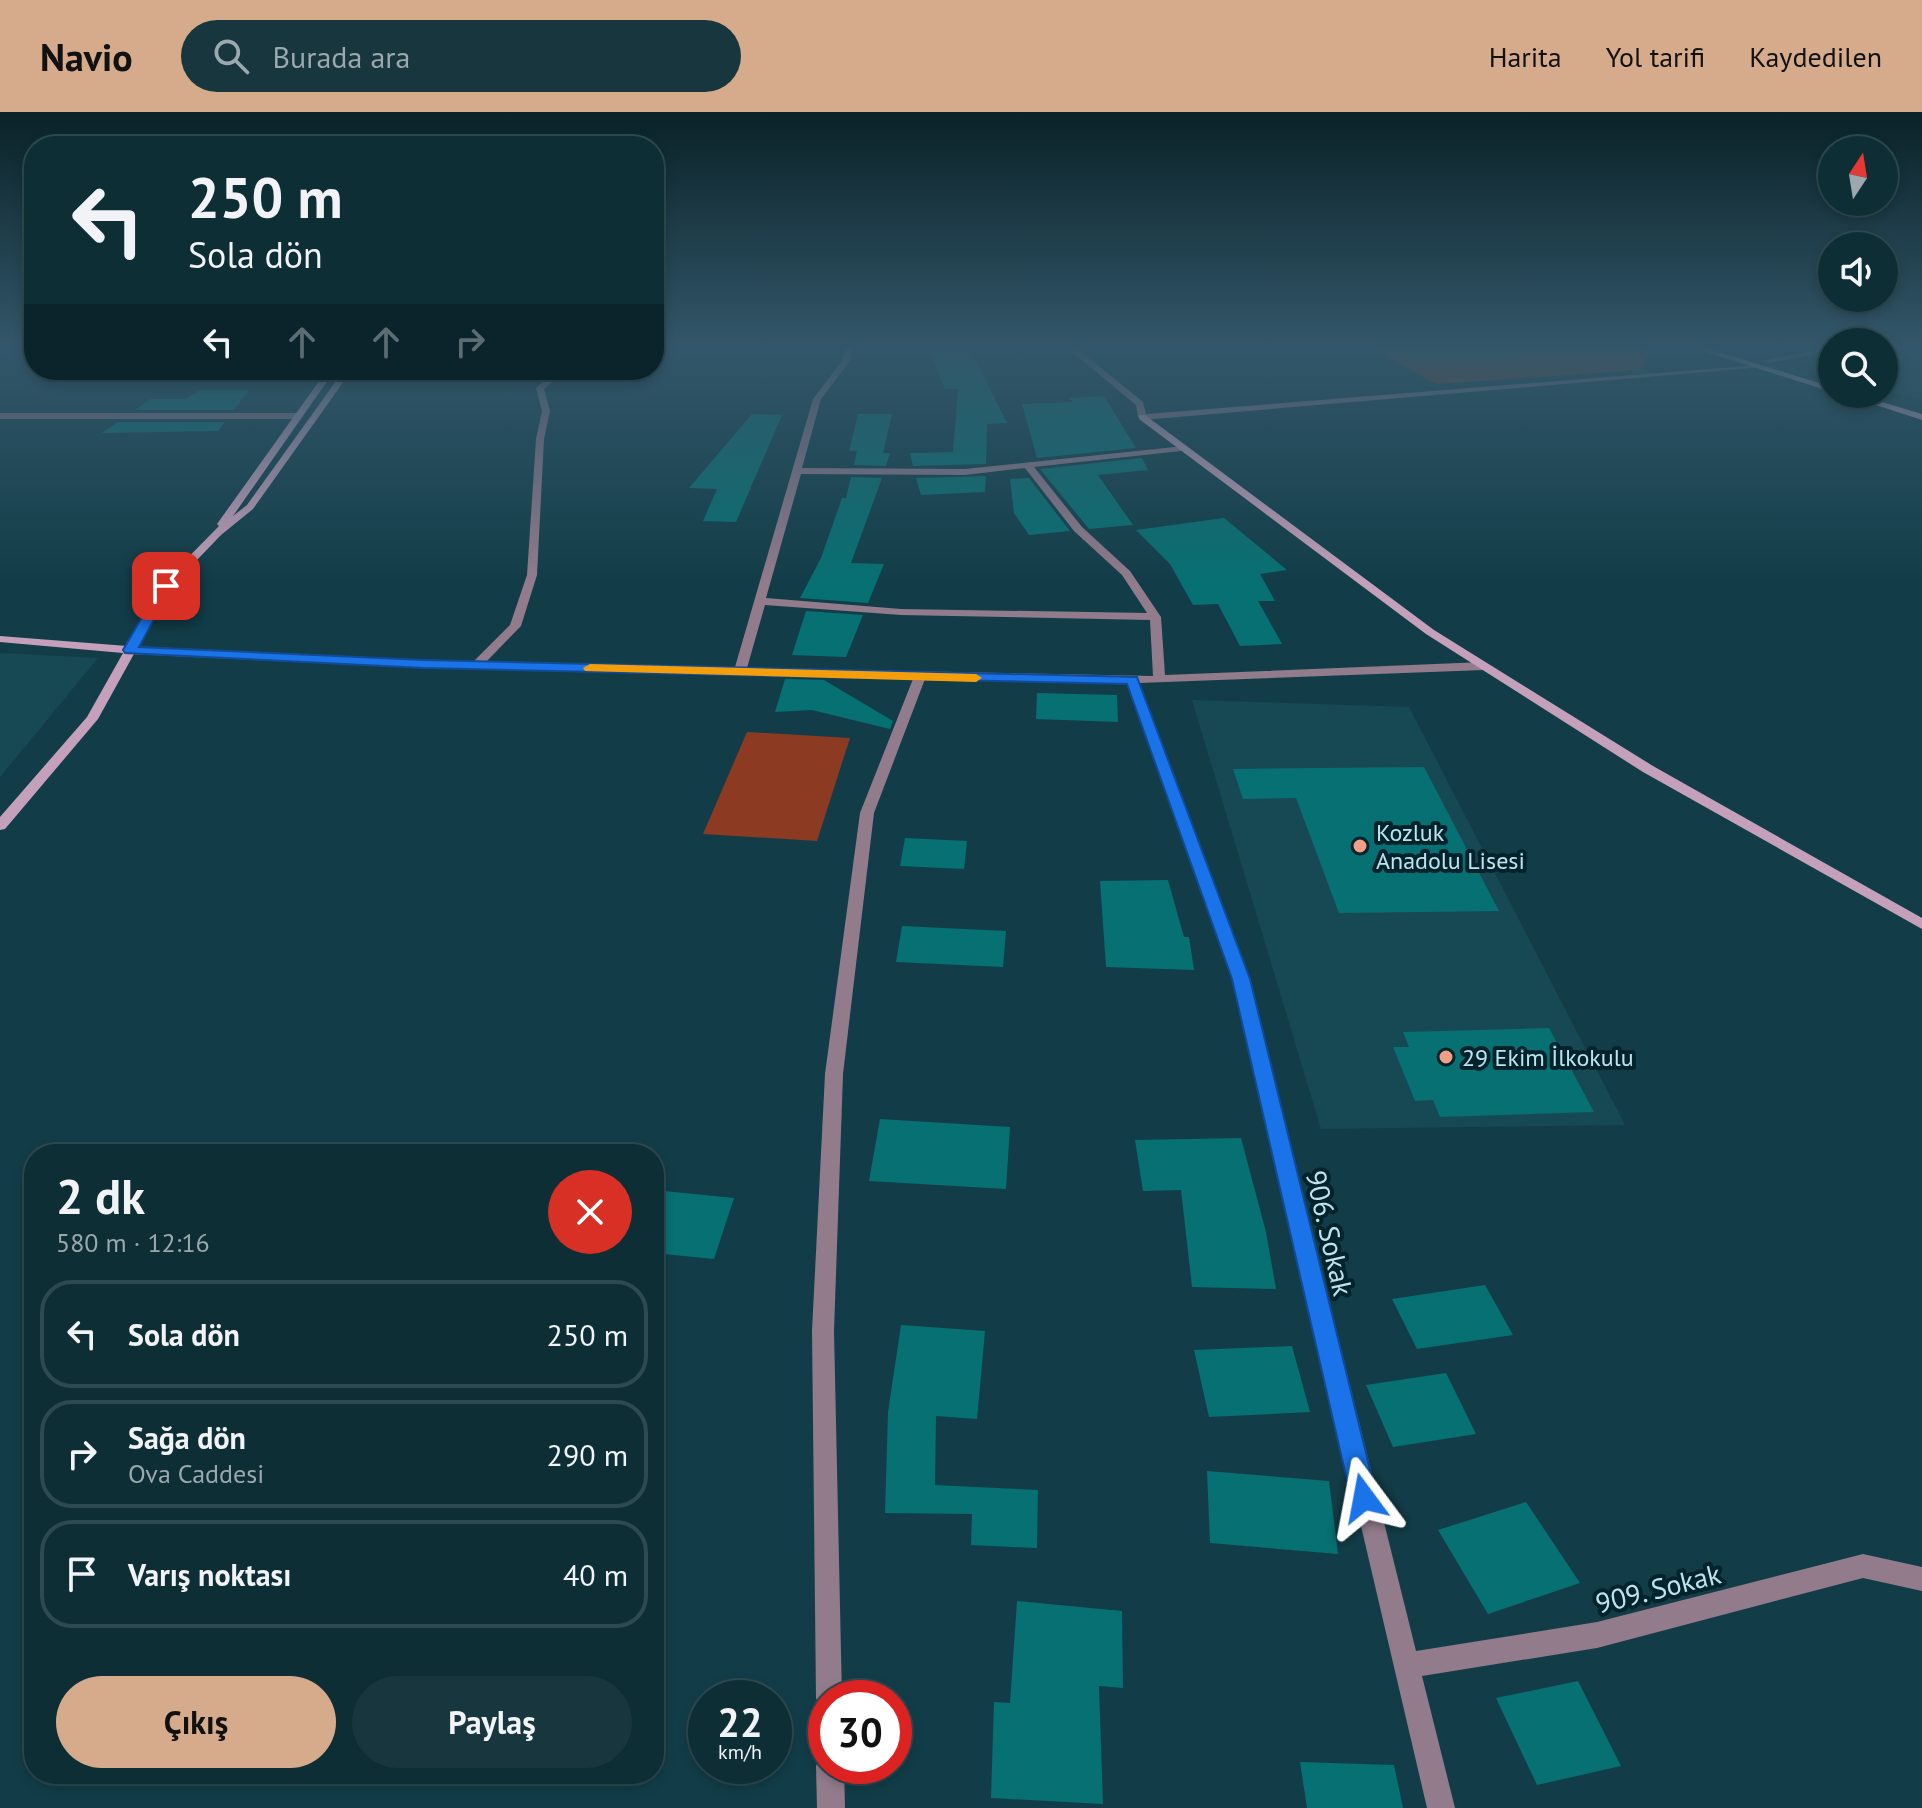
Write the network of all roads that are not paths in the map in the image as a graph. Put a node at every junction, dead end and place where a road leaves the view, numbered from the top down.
1 (291, 425) edge
2 (309, 425) edge
3 (543, 425) edge
4 (809, 425) edge
5 (1152, 425) edge
6 (1181, 448) junction
7 (1028, 466) junction
8 (796, 471) junction
9 (217, 533) junction
10 (760, 601) junction
11 (1155, 617) junction
12 (0, 639) edge
13 (130, 650) junction
14 (476, 665) junction
15 (1484, 666) junction
16 (740, 672) junction
17 (920, 676) junction
18 (1159, 679) junction
19 (1132, 680) junction
20 (0, 826) edge
21 (1922, 924) edge
22 (1922, 1579) edge
23 (1405, 1666) junction
24 (829, 1680) edge
25 (830, 1784) edge
26 (831, 1808) edge
27 (1441, 1808) edge

1 - 9 street
2 - 9 street
3 - 14 street
4 - 8 street
5 - 6 street
6 - 7 street
6 - 15 street
7 - 8 street
7 - 11 street
8 - 10 street
9 - 13 street
10 - 11 street
10 - 16 street
11 - 18 street
12 - 13 street
13 - 14 street
13 - 20 street
14 - 16 street
15 - 18 street
15 - 21 street
16 - 17 street
17 - 19 street
17 - 24 street
18 - 19 street
19 - 23 street, 906. Sokak
22 - 23 street, 909. Sokak
23 - 27 street, 906. Sokak
25 - 26 street

